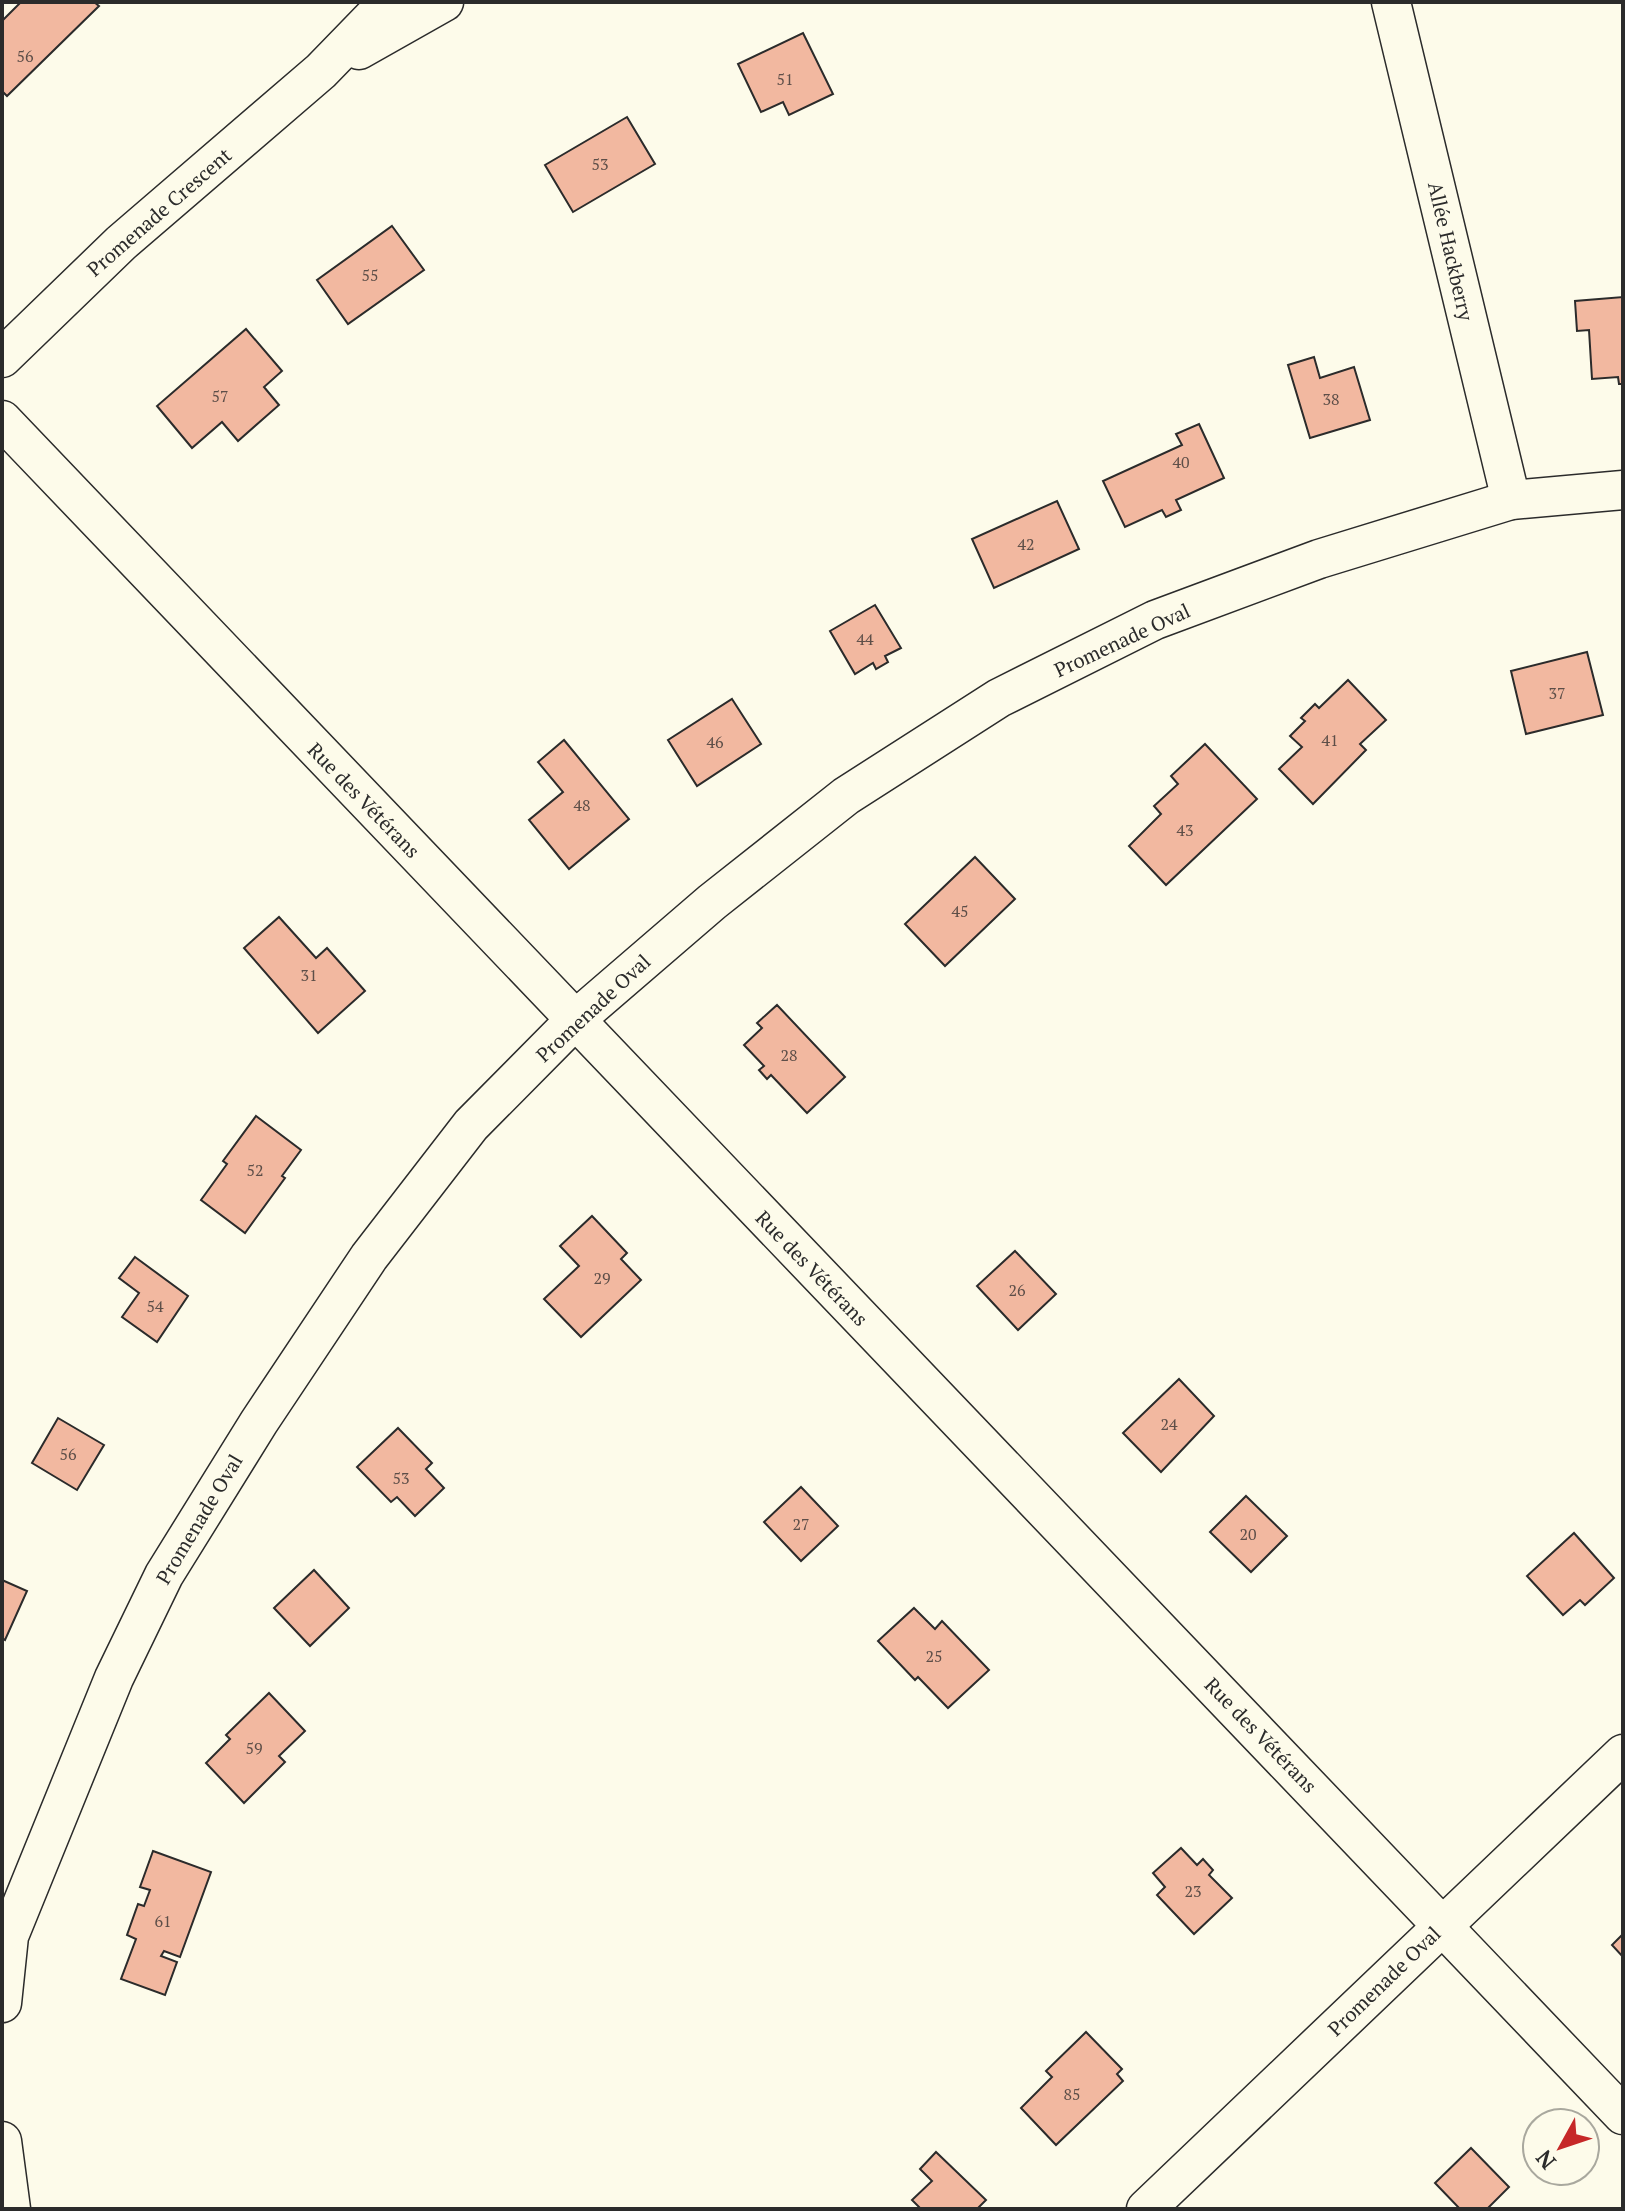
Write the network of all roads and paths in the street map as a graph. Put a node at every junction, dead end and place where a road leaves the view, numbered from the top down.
1 (388, 2) edge
2 (444, 2) edge
3 (1391, 2) edge
4 (321, 71) junction
5 (2, 358) edge
6 (2, 420) edge
7 (1623, 490) edge
8 (1511, 500) junction
9 (575, 1020) junction
10 (1623, 1754) edge
11 (1443, 1925) junction
12 (6, 1935) edge
13 (2, 2003) edge
14 (1623, 2115) edge
15 (2, 2141) edge
16 (11, 2209) edge
17 (1146, 2209) edge

1 - 4 street, Promenade Crescent
2 - 4 street, Promenade Crescent
3 - 8 street, Allée Hackberry
4 - 5 street, Promenade Crescent
6 - 9 street, Rue des Vétérans
7 - 8 street, Promenade Oval
8 - 9 street, Promenade Oval
9 - 11 street, Rue des Vétérans
9 - 12 street, Promenade Oval
10 - 11 street, Promenade Oval
11 - 14 street, Rue des Vétérans
11 - 17 street, Promenade Oval
12 - 13 street, Promenade Oval
15 - 16 street

